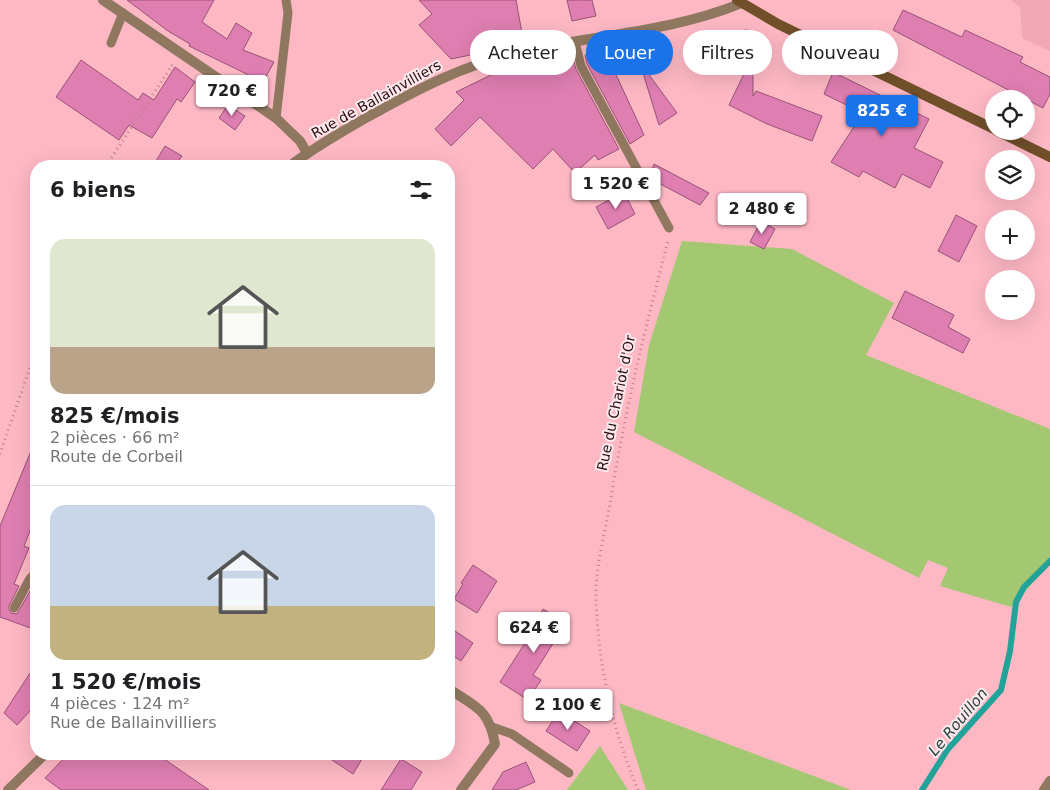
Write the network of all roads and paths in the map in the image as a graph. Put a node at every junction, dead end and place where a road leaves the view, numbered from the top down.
1 (103, 0) edge
2 (286, 0) edge
3 (740, 2) edge
4 (123, 14) junction
5 (576, 42) edge
6 (111, 43) dead end
7 (576, 45) edge
8 (181, 53) junction
9 (470, 67) edge
10 (276, 118) junction
11 (985, 125) edge
12 (1016, 140) edge
13 (307, 153) junction
14 (1050, 157) edge
15 (110, 160) edge
16 (298, 160) edge
17 (669, 228) joint
18 (30, 367) edge
19 (0, 454) edge
20 (30, 579) edge
21 (14, 608) dead end
22 (455, 693) edge
23 (492, 727) junction
24 (39, 760) edge
25 (569, 773) dead end
26 (1050, 781) edge
27 (10, 790) edge
28 (461, 790) edge
29 (638, 790) edge
30 (1044, 790) edge

1 - 4 street
2 - 10 lane
3 - 5 street, Rue de Ballainvilliers
3 - 11 main road
4 - 6 lane
4 - 8 street
7 - 17 lane
8 - 10 street
8 - 15 path
9 - 13 street, Rue de Ballainvilliers
10 - 13 street
12 - 14 main road
13 - 16 street, Rue de Ballainvilliers
17 - 29 path, Rue du Chariot d'Or
18 - 19 path
20 - 21 lane
22 - 23 street
23 - 25 lane
23 - 28 street
24 - 27 street
26 - 30 street

